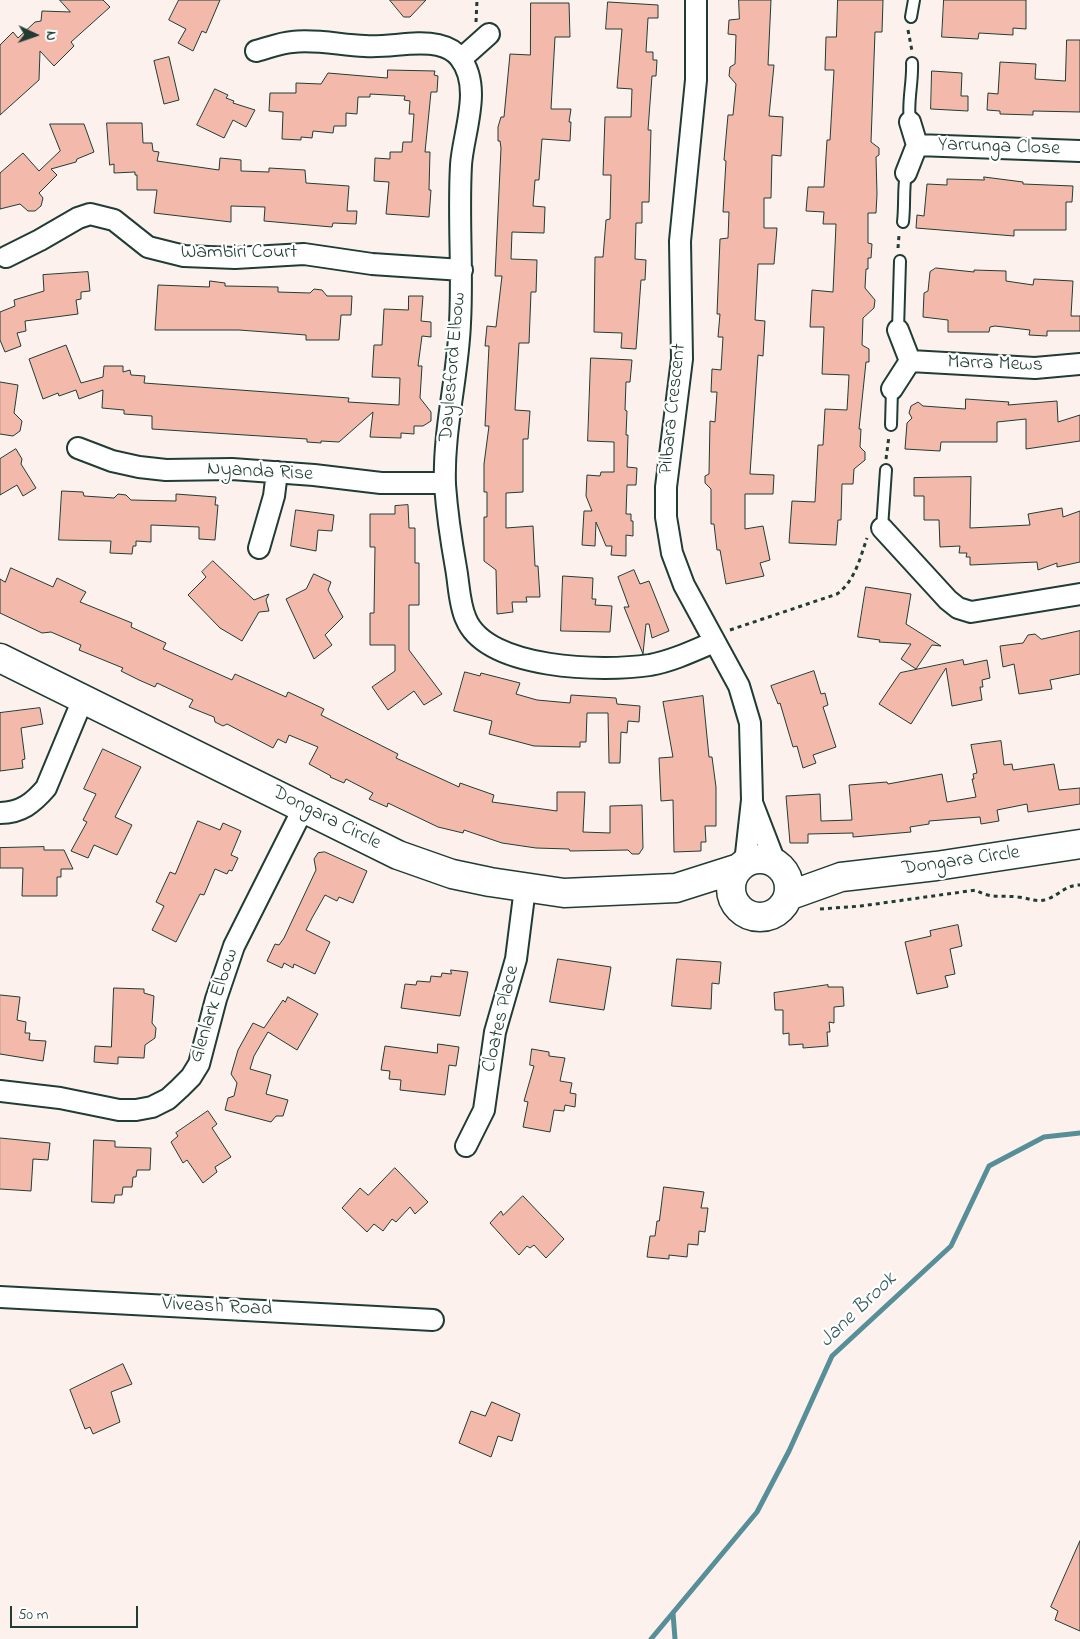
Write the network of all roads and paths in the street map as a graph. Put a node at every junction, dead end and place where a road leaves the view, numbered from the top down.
1 (696, 0) edge
2 (914, 0) edge
3 (911, 17) joint
4 (489, 34) dead end
5 (256, 51) dead end
6 (461, 59) junction
7 (912, 63) joint
8 (910, 122) joint
9 (917, 146) junction
10 (1080, 150) edge
11 (906, 173) joint
12 (903, 222) joint
13 (6, 257) dead end
14 (900, 261) joint
15 (462, 270) junction
16 (898, 330) joint
17 (910, 361) junction
18 (1080, 364) edge
19 (892, 389) joint
20 (890, 425) joint
21 (78, 448) dead end
22 (886, 470) joint
23 (277, 472) junction
24 (445, 483) junction
25 (882, 528) junction
26 (259, 548) dead end
27 (1080, 594) edge
28 (719, 637) junction
29 (0, 658) edge
30 (83, 700) junction
31 (752, 800) junction
32 (304, 807) junction
33 (0, 813) edge
34 (1080, 844) edge
35 (778, 865) junction
36 (742, 866) junction
37 (841, 877) junction
38 (1080, 885) edge
39 (525, 888) junction
40 (676, 888) junction
41 (788, 896) junction
42 (738, 905) junction
43 (818, 909) dead end
44 (0, 1091) edge
45 (466, 1146) dead end
46 (0, 1298) edge
47 (434, 1320) dead end

1 - 28 street, Pilbara Crescent
2 - 3 lane
3 - 7 path
4 - 6 street
5 - 6 street
6 - 15 street, Daylesford Elbow
7 - 8 lane, Yarrunga Close
8 - 9 street, Yarrunga Close
9 - 10 street, Yarrunga Close
9 - 11 street, Yarrunga Close
11 - 12 lane, Yarrunga Close
12 - 14 path
13 - 15 street, Wambiri Court
14 - 16 lane
15 - 24 street, Daylesford Elbow
16 - 17 street
17 - 18 street, Marra Mews
17 - 19 street
19 - 20 lane
20 - 22 path
21 - 23 street, Nyanda Rise
22 - 25 lane
23 - 24 street, Nyanda Rise
23 - 26 street
24 - 28 street, Daylesford Elbow
25 - 27 street
25 - 28 path
28 - 31 street, Pilbara Crescent
29 - 30 street, Dongara Circle
30 - 32 street, Dongara Circle
30 - 33 street
31 - 35 street, Pilbara Crescent
31 - 36 street, Pilbara Crescent
32 - 39 street, Dongara Circle
32 - 44 street, Glenlark Elbow
34 - 37 street, Dongara Circle
35 - 36 street
35 - 37 street, Dongara Circle
35 - 41 street
36 - 40 street, Dongara Circle
36 - 42 street
37 - 41 street, Dongara Circle
38 - 43 path
39 - 40 street, Dongara Circle
39 - 45 street, Cloates Place
40 - 42 street, Dongara Circle
41 - 42 street
46 - 47 street, Viveash Road

